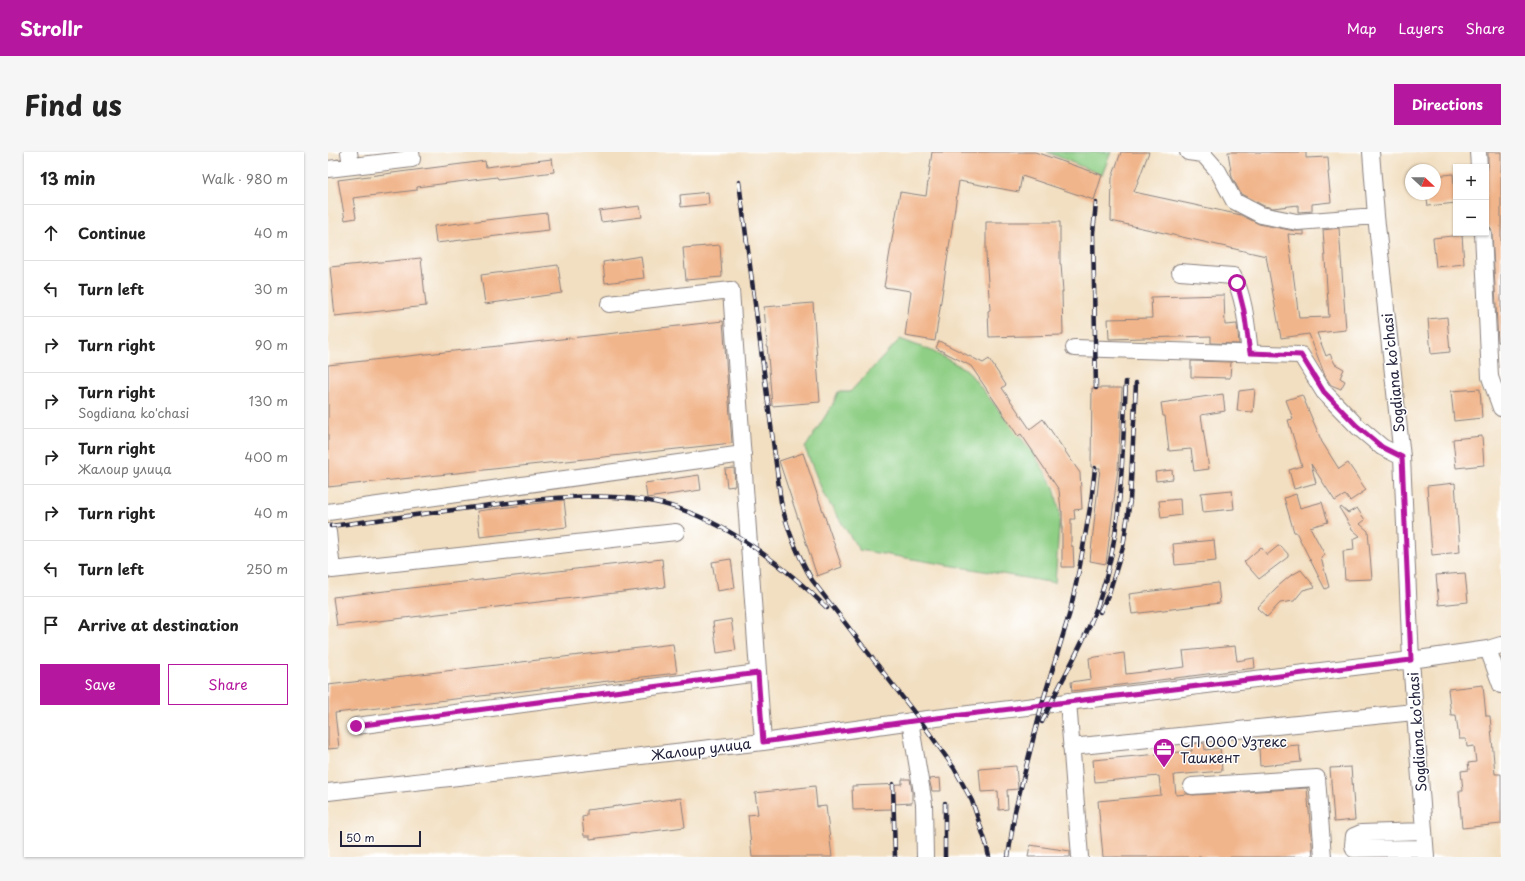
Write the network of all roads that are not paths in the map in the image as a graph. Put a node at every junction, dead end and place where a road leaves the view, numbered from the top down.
1 (411, 152) edge
2 (1188, 152) edge
3 (1371, 152) edge
4 (1478, 152) edge
5 (350, 159) edge
6 (1479, 164) edge
7 (328, 169) edge
8 (1376, 216) junction
9 (1484, 236) edge
10 (1180, 272) dead end
11 (609, 304) dead end
12 (1074, 348) dead end
13 (1250, 353) junction
14 (1501, 408) edge
15 (743, 454) junction
16 (1402, 457) junction
17 (328, 512) edge
18 (328, 532) edge
19 (676, 532) dead end
20 (1495, 647) edge
21 (1411, 660) junction
22 (758, 673) junction
23 (1501, 685) edge
24 (1068, 701) junction
25 (1414, 712) junction
26 (910, 721) junction
27 (356, 726) dead end
28 (763, 742) junction
29 (1071, 746) junction
30 (1192, 786) dead end
31 (328, 792) edge
32 (1424, 831) junction
33 (1426, 852) edge
34 (925, 857) edge
35 (1080, 857) edge
36 (1323, 857) edge

1 - 5 street
2 - 8 street
3 - 8 street, Sogdiana ko'chasi
4 - 6 street
5 - 7 street
8 - 16 street, Sogdiana ko'chasi
9 - 14 street
10 - 13 street
11 - 15 street
12 - 13 street
13 - 16 street
15 - 17 street
15 - 22 street
16 - 21 street, Sogdiana ko'chasi
18 - 19 street
20 - 21 street, Жалоир улица
20 - 23 street
21 - 24 street, Жалоир улица
21 - 25 street, Sogdiana ko'chasi
22 - 27 street
22 - 28 street
24 - 26 street, Жалоир улица
24 - 29 street
25 - 29 street
25 - 32 street, Sogdiana ko'chasi
26 - 28 street, Жалоир улица
26 - 34 street
28 - 31 street, Жалоир улица
29 - 35 street
30 - 36 street
32 - 33 street, Sogdiana ko'chasi
32 - 33 street

